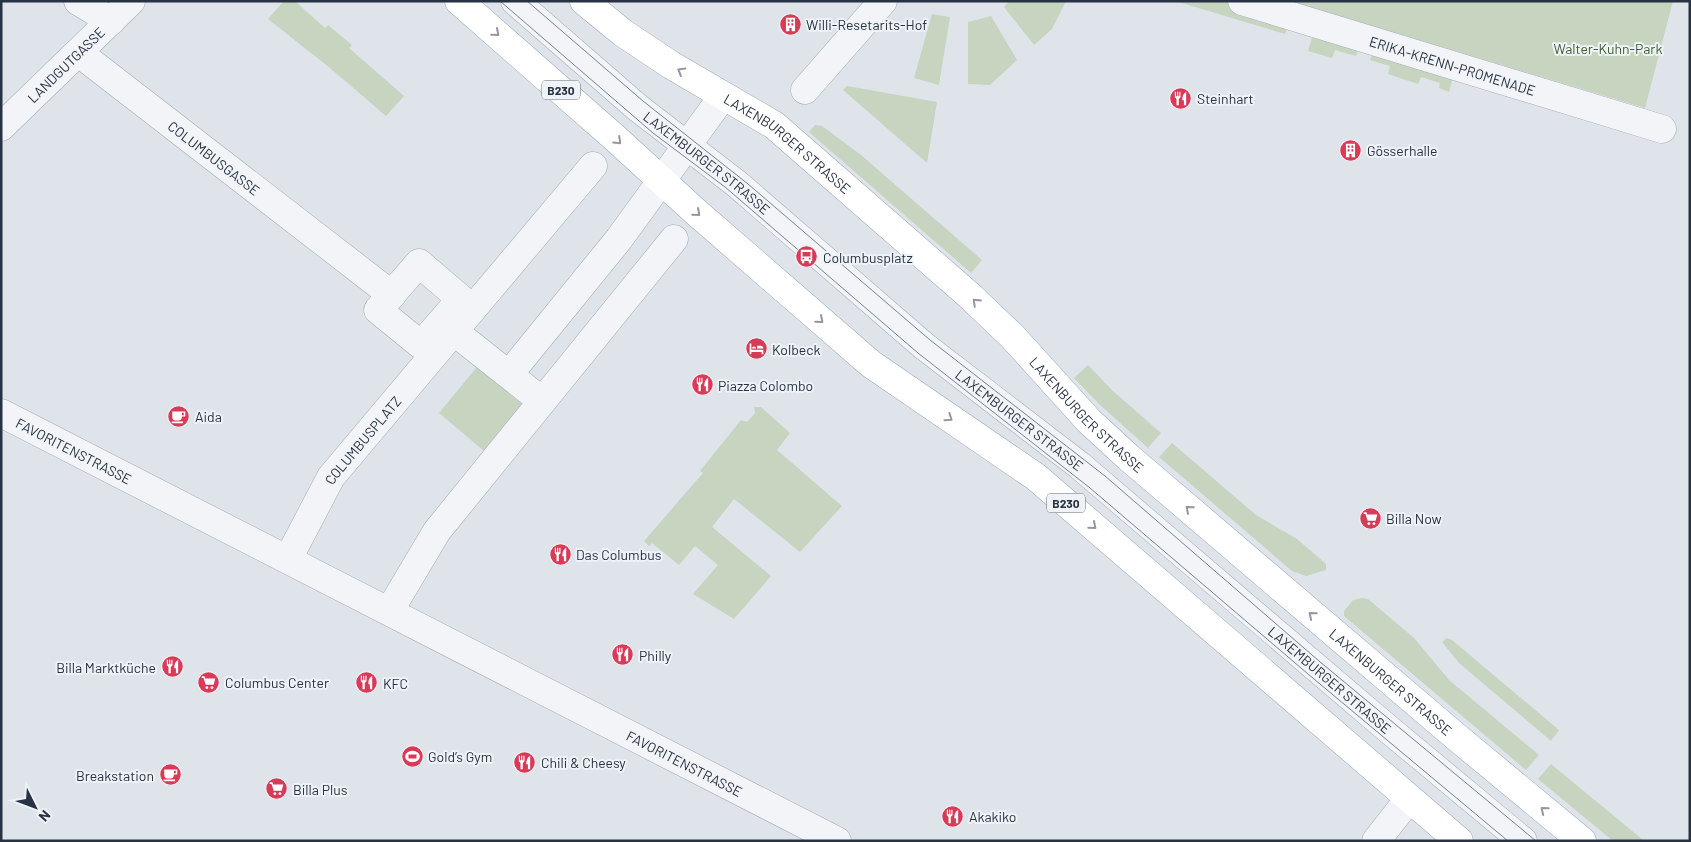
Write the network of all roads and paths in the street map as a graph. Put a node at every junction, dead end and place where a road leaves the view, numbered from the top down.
1 (78, 1) edge
2 (131, 1) edge
3 (459, 1) edge
4 (515, 1) edge
5 (584, 1) edge
6 (883, 1) edge
7 (1242, 1) edge
8 (111, 21) junction
9 (79, 53) junction
10 (805, 90) dead end
11 (723, 96) junction
12 (1, 127) edge
13 (1662, 129) dead end
14 (686, 146) junction
15 (593, 166) dead end
16 (661, 181) junction
17 (674, 239) dead end
18 (392, 295) junction
19 (448, 327) junction
20 (519, 362) dead end
21 (542, 401) junction
22 (1, 413) edge
23 (288, 559) junction
24 (390, 610) junction
25 (1409, 799) junction
26 (829, 839) edge
27 (1376, 841) edge
28 (1459, 841) edge
29 (1523, 841) edge
30 (1582, 841) edge

1 - 8 street
2 - 8 street, LANDGUTGASSE
3 -> 16 main road, B230
4 - 14 street, LAXEMBURGER STRASSE
11 -> 5 main road, LAXENBURGER STRASSE
6 - 10 street
7 - 13 street, ERIKA-KRENN-PROMENADE
8 - 9 street, LANDGUTGASSE
9 - 12 street, LANDGUTGASSE
9 - 18 street, COLUMBUSGASSE
11 - 14 street
30 -> 11 main road, LAXENBURGER STRASSE
14 - 16 street
14 - 29 street, LAXEMBURGER STRASSE
15 - 19 street, COLUMBUSPLATZ
16 - 20 street
16 -> 25 main road, B230
17 - 21 street
18 - 19 street, COLUMBUSPLATZ
18 - 19 street, COLUMBUSPLATZ
19 - 21 street
19 - 23 street, COLUMBUSPLATZ
21 - 24 street
22 - 23 street, FAVORITENSTRASSE
23 - 24 street
24 - 26 street, FAVORITENSTRASSE
25 - 27 street
25 - 28 main road, B230

